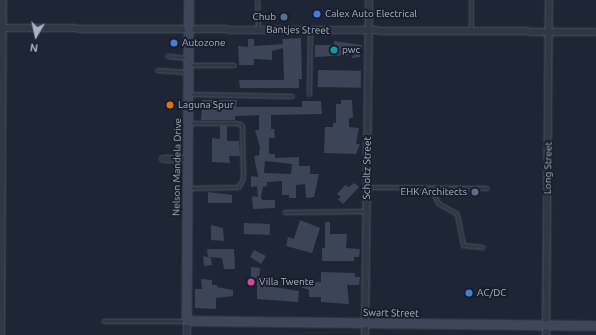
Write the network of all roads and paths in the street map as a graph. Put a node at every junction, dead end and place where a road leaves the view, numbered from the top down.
1 (3, 0) edge
2 (190, 0) edge
3 (257, 0) edge
4 (369, 0) edge
5 (471, 0) edge
6 (549, 0) edge
7 (1, 28) edge
8 (189, 30) junction
9 (258, 30) junction
10 (310, 30) junction
11 (369, 30) junction
12 (471, 31) junction
13 (549, 32) junction
14 (596, 32) edge
15 (167, 56) dead end
16 (188, 65) junction
17 (234, 65) dead end
18 (157, 70) dead end
19 (188, 94) junction
20 (309, 94) dead end
21 (292, 96) dead end
22 (188, 123) junction
23 (163, 159) dead end
24 (187, 159) junction
25 (367, 187) junction
26 (186, 188) junction
27 (431, 188) junction
28 (486, 188) dead end
29 (367, 211) junction
30 (284, 212) dead end
31 (483, 247) dead end
32 (103, 320) dead end
33 (187, 321) junction
34 (365, 323) junction
35 (546, 325) junction
36 (596, 326) edge
37 (1, 335) edge
38 (187, 335) edge
39 (365, 335) edge
40 (546, 335) edge

1 - 7 street
2 - 8 main road, Nelson Mandela Drive
3 - 9 lane
4 - 11 street, Scholtz Street
5 - 12 lane
6 - 13 street, Long Street
7 - 8 street, Bantjes Street
7 - 37 street
8 - 9 street, Bantjes Street
8 - 16 main road, Nelson Mandela Drive
9 - 10 street, Bantjes Street
10 - 11 street, Bantjes Street
10 - 20 lane
11 - 12 street, Bantjes Street
11 - 25 street, Scholtz Street
12 - 13 street, Bantjes Street
13 - 14 street, Bantjes Street
13 - 35 street, Long Street
15 - 16 lane
16 - 17 lane
16 - 18 lane
16 - 19 main road, Nelson Mandela Drive
19 - 21 lane
19 - 22 main road, Nelson Mandela Drive
22 - 24 main road, Nelson Mandela Drive
22 - 26 lane
23 - 24 street
24 - 26 main road, Nelson Mandela Drive
25 - 27 lane
25 - 29 street, Scholtz Street
26 - 33 main road, Nelson Mandela Drive
27 - 28 lane
27 - 31 lane
29 - 30 lane
29 - 34 street, Scholtz Street
32 - 33 lane
33 - 34 main road, Swart Street
33 - 38 street, Nelson Mandela Drive
34 - 35 main road, Swart Street
34 - 39 street, Scholtz Street
35 - 36 main road, Swart Street
35 - 40 street, Long Street

